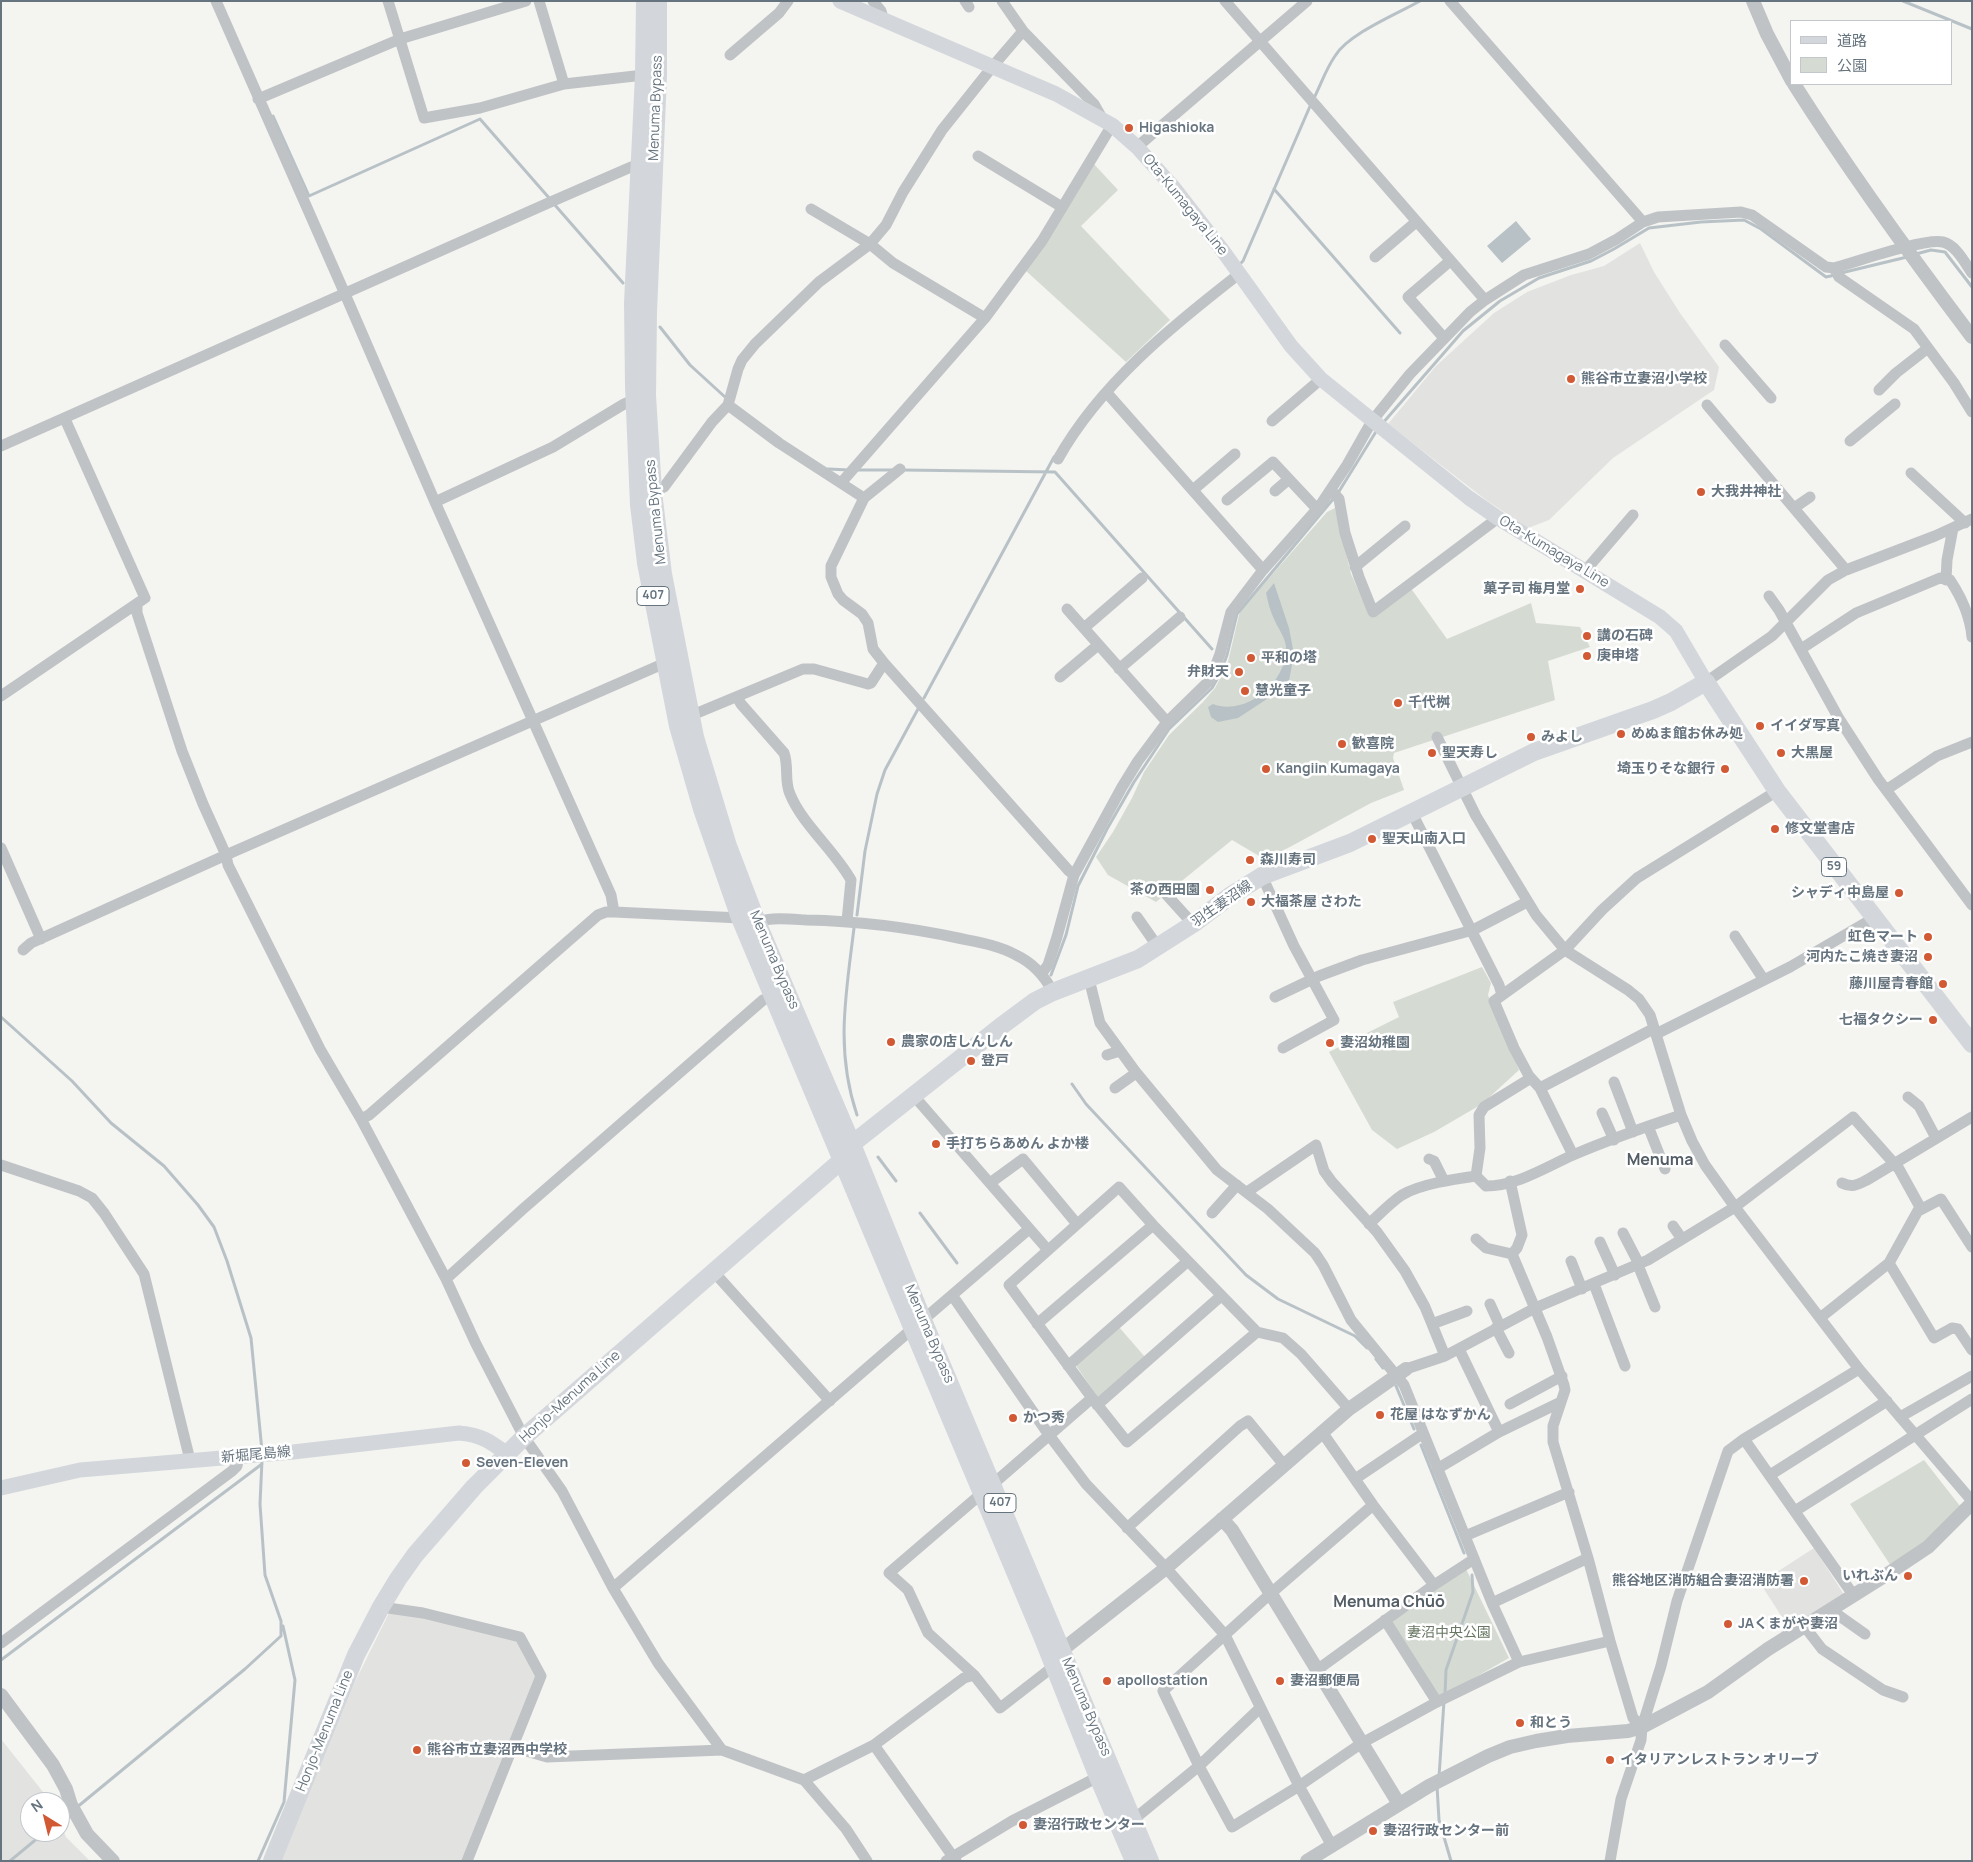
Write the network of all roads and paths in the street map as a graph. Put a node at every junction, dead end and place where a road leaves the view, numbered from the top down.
1 (216, 1) edge
2 (388, 1) edge
3 (526, 1) edge
4 (539, 1) edge
5 (645, 1) edge
6 (658, 1) edge
7 (788, 1) edge
8 (840, 1) edge
9 (873, 1) edge
10 (1002, 1) edge
11 (1225, 1) edge
12 (1306, 1) edge
13 (1450, 1) edge
14 (1753, 1) edge
15 (884, 21) junction
16 (1023, 31) junction
17 (400, 39) junction
18 (1260, 42) junction
19 (730, 55) dead end
20 (993, 66) junction
21 (644, 75) junction
22 (1790, 76) edge
23 (564, 84) junction
24 (1795, 85) edge
25 (258, 99) junction
26 (1107, 122) junction
27 (1137, 147) junction
28 (978, 156) dead end
29 (647, 165) junction
30 (1062, 207) junction
31 (811, 209) dead end
32 (1416, 222) junction
33 (1643, 222) junction
34 (870, 244) junction
35 (1905, 248) junction
36 (1375, 257) dead end
37 (1450, 261) junction
38 (1834, 268) junction
39 (1972, 273) edge
40 (1239, 274) junction
41 (345, 294) junction
42 (1485, 300) junction
43 (985, 318) junction
44 (1972, 337) edge
45 (1444, 338) junction
46 (1724, 345) dead end
47 (1928, 348) junction
48 (1321, 379) junction
49 (1880, 390) dead end
50 (1107, 393) junction
51 (641, 397) junction
52 (1772, 398) dead end
53 (1895, 404) dead end
54 (728, 405) junction
55 (1707, 405) dead end
56 (1972, 412) edge
57 (65, 419) junction
58 (1272, 421) dead end
59 (1372, 421) junction
60 (1850, 441) dead end
61 (1, 446) edge
62 (1235, 454) dead end
63 (1058, 459) dead end
64 (900, 469) dead end
65 (1911, 473) dead end
66 (1290, 480) junction
67 (841, 483) junction
68 (1192, 490) junction
69 (1275, 491) dead end
70 (653, 492) junction
71 (1335, 495) junction
72 (1810, 496) dead end
73 (864, 498) junction
74 (1226, 500) dead end
75 (435, 502) junction
76 (1794, 508) junction
77 (1317, 509) junction
78 (1633, 515) dead end
79 (1498, 518) junction
80 (1969, 521) edge
81 (1405, 526) dead end
82 (1953, 528) junction
83 (1355, 566) junction
84 (1263, 570) junction
85 (1846, 570) junction
86 (1585, 571) junction
87 (1142, 578) dead end
88 (1946, 580) junction
89 (1769, 596) dead end
90 (137, 605) junction
91 (1067, 609) dead end
92 (1180, 617) dead end
93 (1786, 623) junction
94 (1084, 628) junction
95 (1972, 637) edge
96 (1098, 645) junction
97 (1800, 649) junction
98 (665, 663) junction
99 (884, 663) junction
100 (1119, 669) junction
101 (1060, 677) dead end
102 (1706, 682) junction
103 (1, 696) edge
104 (737, 697) junction
105 (690, 716) junction
106 (533, 722) junction
107 (1167, 722) junction
108 (1437, 737) dead end
109 (1972, 742) edge
110 (1884, 787) junction
111 (1460, 788) junction
112 (1777, 791) junction
113 (1412, 814) junction
114 (1, 848) edge
115 (226, 855) junction
116 (1074, 875) junction
117 (1262, 876) junction
118 (1165, 893) dead end
119 (1970, 899) edge
120 (1527, 902) junction
121 (614, 912) junction
122 (1137, 917) dead end
123 (1874, 918) junction
124 (749, 920) junction
125 (847, 921) junction
126 (1193, 924) junction
127 (1472, 930) junction
128 (1736, 936) dead end
129 (41, 939) junction
130 (1158, 947) junction
131 (23, 950) dead end
132 (1565, 950) junction
133 (1042, 973) junction
134 (1089, 979) junction
135 (1313, 980) junction
136 (1764, 980) junction
137 (1053, 992) junction
138 (1502, 995) junction
139 (774, 996) junction
140 (1275, 997) dead end
141 (1654, 1032) junction
142 (1972, 1044) edge
143 (1283, 1048) dead end
144 (1120, 1051) junction
145 (1107, 1055) dead end
146 (1136, 1073) junction
147 (1531, 1078) junction
148 (1614, 1082) dead end
149 (1115, 1088) dead end
150 (1540, 1088) junction
151 (914, 1096) junction
152 (1908, 1097) dead end
153 (1602, 1113) dead end
154 (1681, 1115) junction
155 (1972, 1117) edge
156 (361, 1119) junction
157 (1648, 1126) junction
158 (1633, 1132) junction
159 (1936, 1138) junction
160 (1614, 1140) junction
161 (852, 1144) junction
162 (1573, 1155) junction
163 (1429, 1159) dead end
164 (842, 1160) junction
165 (1, 1165) edge
166 (1894, 1165) junction
167 (1665, 1169) dead end
168 (1476, 1176) junction
169 (1444, 1181) junction
170 (1510, 1181) junction
171 (990, 1183) junction
172 (1842, 1184) dead end
173 (1242, 1189) junction
174 (1735, 1207) junction
175 (1918, 1211) junction
176 (1212, 1213) dead end
177 (1077, 1224) junction
178 (1369, 1224) junction
179 (1153, 1225) junction
180 (1673, 1226) dead end
181 (1029, 1229) junction
182 (1623, 1233) dead end
183 (1476, 1240) dead end
184 (1682, 1240) junction
185 (1600, 1242) dead end
186 (1972, 1247) edge
187 (1048, 1250) junction
188 (1512, 1254) junction
189 (1188, 1261) junction
190 (1571, 1261) dead end
191 (1889, 1263) junction
192 (1638, 1264) junction
193 (713, 1271) junction
194 (1615, 1275) junction
195 (446, 1279) junction
196 (1588, 1287) junction
197 (952, 1295) junction
198 (1221, 1296) junction
199 (1490, 1304) dead end
200 (1654, 1307) dead end
201 (1535, 1308) junction
202 (1467, 1311) dead end
203 (1820, 1318) junction
204 (1037, 1324) junction
205 (1432, 1324) junction
206 (918, 1325) junction
207 (1498, 1327) junction
208 (1257, 1332) junction
209 (1459, 1349) junction
210 (1972, 1350) edge
211 (1509, 1353) dead end
212 (1445, 1356) junction
213 (1068, 1366) junction
214 (1625, 1366) dead end
215 (1859, 1369) junction
216 (1401, 1372) junction
217 (1562, 1376) junction
218 (1972, 1376) edge
219 (1972, 1399) edge
220 (830, 1400) junction
221 (1095, 1402) junction
222 (1561, 1402) junction
223 (1886, 1402) junction
224 (1510, 1404) dead end
225 (1349, 1409) junction
226 (1900, 1417) junction
227 (1322, 1432) junction
228 (1499, 1432) junction
229 (1422, 1434) junction
230 (1049, 1435) junction
231 (1914, 1435) junction
232 (524, 1437) junction
233 (1744, 1439) junction
234 (507, 1454) junction
235 (239, 1456) junction
236 (190, 1460) junction
237 (1284, 1465) junction
238 (1437, 1469) junction
239 (1770, 1476) junction
240 (1356, 1479) junction
241 (1, 1488) edge
242 (987, 1489) junction
243 (1568, 1492) junction
244 (1972, 1502) edge
245 (1373, 1505) junction
246 (1795, 1511) junction
247 (1222, 1519) junction
248 (1127, 1528) junction
249 (1465, 1536) junction
250 (1588, 1558) junction
251 (1474, 1559) junction
252 (1166, 1568) junction
253 (1434, 1585) junction
254 (613, 1588) junction
255 (1270, 1594) junction
256 (1854, 1596) junction
257 (1492, 1603) junction
258 (380, 1607) junction
259 (1831, 1610) junction
260 (1385, 1620) junction
261 (1805, 1627) junction
262 (1865, 1634) dead end
263 (1225, 1635) junction
264 (1610, 1641) junction
265 (1, 1643) edge
266 (1062, 1650) junction
267 (1518, 1662) junction
268 (1054, 1666) junction
269 (1317, 1670) junction
270 (974, 1675) junction
271 (1, 1695) edge
272 (1903, 1697) dead end
273 (1437, 1702) junction
274 (1260, 1708) junction
275 (1642, 1727) junction
276 (1362, 1744) junction
277 (874, 1745) junction
278 (512, 1747) junction
279 (722, 1750) junction
280 (1199, 1766) junction
281 (1098, 1777) junction
282 (804, 1780) junction
283 (1299, 1786) junction
284 (1399, 1804) junction
285 (1134, 1820) junction
286 (1332, 1846) junction
287 (952, 1859) edge
288 (113, 1861) edge
289 (272, 1861) edge
290 (467, 1861) edge
291 (867, 1861) edge
292 (1134, 1861) edge
293 (1150, 1861) edge
294 (1308, 1861) edge
295 (1610, 1861) edge

1 - 25 street
2 - 17 street
3 - 17 street
4 - 23 street
5 - 21 main road, Menuma Bypass / 407
6 - 29 main road, Menuma Bypass / 407
7 - 19 street
8 - 15 main road, Ota-Kumagaya Line
9 - 15 street
10 - 16 street
11 - 18 street
12 - 18 street
13 - 33 street
14 - 22 street
15 - 20 main road, Ota-Kumagaya Line
16 - 20 street
16 - 26 street
17 - 23 street
17 - 25 street
18 - 27 street
18 - 32 street
20 - 26 main road, Ota-Kumagaya Line
20 - 34 street
21 - 23 street
21 - 29 main road, Menuma Bypass / 407
24 - 35 street
25 - 41 street
26 - 27 main road, Ota-Kumagaya Line
26 - 30 street
27 - 40 main road, Ota-Kumagaya Line
28 - 30 street
29 - 41 street
29 - 51 main road, Menuma Bypass / 407
30 - 43 street
31 - 34 street
32 - 36 street
32 - 37 street
33 - 38 street
33 - 42 street
34 - 43 street
34 - 54 street
35 - 38 street
35 - 39 street
35 - 44 street
37 - 42 street
37 - 45 street
38 - 47 street
40 - 48 main road, Ota-Kumagaya Line
40 - 50 street
41 - 57 street
41 - 75 street
42 - 45 street
43 - 67 street
45 - 59 street
46 - 52 street
47 - 49 street
47 - 56 street
48 - 58 street
48 - 59 main road, Ota-Kumagaya Line
50 - 63 street
50 - 68 street
51 - 70 main road, Menuma Bypass / 407
51 - 75 street
51 - 98 main road, Menuma Bypass / 407
53 - 60 street
54 - 67 street
54 - 70 street
55 - 76 street
57 - 61 street
57 - 90 street
59 - 71 street
59 - 79 main road, Ota-Kumagaya Line
62 - 68 street
64 - 73 street
65 - 80 street
66 - 69 street
66 - 74 street
66 - 77 street
67 - 73 street
68 - 84 street
70 - 105 main road, Menuma Bypass / 407
71 - 77 street
71 - 83 street
72 - 76 street
73 - 99 street
75 - 106 street
76 - 85 street
77 - 84 street
78 - 86 street
79 - 83 street
79 - 86 main road, Ota-Kumagaya Line
80 - 82 street
81 - 83 street
82 - 85 street
82 - 88 street
84 - 107 street
85 - 93 street
86 - 102 main road, Ota-Kumagaya Line
87 - 94 street
88 - 95 street
88 - 97 street
89 - 93 street
90 - 103 street
90 - 115 street
91 - 94 street
92 - 100 street
93 - 97 street
93 - 102 street
94 - 96 street
96 - 100 street
96 - 101 street
97 - 110 street
98 - 106 street
98 - 124 main road, Menuma Bypass / 407
99 - 104 street
99 - 116 street
100 - 107 street
102 - 111 main road, 羽生妻沼線
102 - 112 main road, 59
104 - 105 street
104 - 125 street
105 - 124 main road, Menuma Bypass / 407
106 - 115 street
106 - 121 street
107 - 116 street
108 - 111 street
109 - 110 street
110 - 119 street
111 - 113 main road, 羽生妻沼線
111 - 120 street
112 - 123 main road, 59
112 - 132 street
113 - 117 main road, 羽生妻沼線
113 - 127 street
114 - 129 street
115 - 129 street
115 - 156 street
116 - 133 street
117 - 126 main road, 羽生妻沼線
117 - 135 street
118 - 126 street
120 - 127 street
120 - 132 street
121 - 124 street
121 - 156 street
122 - 130 street
123 - 136 street
123 - 142 main road, 59
124 - 125 street
124 - 139 main road, Menuma Bypass / 407
124 - 161 main road, Menuma Bypass / 407
125 - 133 street
126 - 130 main road, 羽生妻沼線
127 - 135 street
127 - 138 street
128 - 136 street
129 - 131 street
130 - 134 main road, 羽生妻沼線
132 - 138 street
132 - 141 street
133 - 137 street
134 - 137 main road, 羽生妻沼線
134 - 144 street
135 - 140 street
135 - 143 street
136 - 141 street
137 - 151 main road, 羽生妻沼線
138 - 147 street
139 - 164 main road, Menuma Bypass / 407
139 - 195 street
141 - 150 street
141 - 154 street
144 - 145 street
144 - 146 street
146 - 149 street
146 - 173 street
147 - 150 street
147 - 168 street
148 - 158 street
150 - 162 street
151 - 161 main road, 羽生妻沼線
151 - 171 street
152 - 159 street
153 - 160 street
154 - 157 street
154 - 174 street
155 - 159 street
156 - 195 street
157 - 158 street
157 - 167 street
158 - 160 street
159 - 166 street
160 - 162 street
161 - 164 main road, Honjo-Menuma Line
161 - 206 main road, Menuma Bypass / 407
162 - 170 street
163 - 169 street
164 - 193 main road, Honjo-Menuma Line
164 - 206 main road, Menuma Bypass / 407
165 - 236 street
166 - 172 street
166 - 174 street
166 - 175 street
168 - 169 street
168 - 170 street
169 - 178 street
170 - 188 street
171 - 177 street
171 - 181 street
173 - 176 street
173 - 178 street
173 - 216 street
174 - 184 street
174 - 203 street
175 - 186 street
175 - 191 street
177 - 179 street
177 - 187 street
178 - 205 street
179 - 189 street
179 - 204 street
180 - 184 street
181 - 187 street
181 - 197 street
182 - 192 street
183 - 188 street
184 - 192 street
185 - 194 street
187 - 204 street
188 - 201 street
189 - 198 street
189 - 213 street
190 - 196 street
191 - 203 street
191 - 210 street
192 - 194 street
192 - 200 street
193 - 220 street
193 - 232 main road, Honjo-Menuma Line
194 - 196 street
195 - 232 street
196 - 201 street
196 - 214 street
197 - 206 street
197 - 230 street
198 - 208 street
198 - 221 street
199 - 207 street
201 - 207 street
201 - 217 street
202 - 205 street
203 - 215 street
204 - 213 street
205 - 212 street
206 - 220 street
206 - 242 main road, Menuma Bypass / 407
207 - 209 street
207 - 211 street
208 - 221 street
208 - 225 street
209 - 212 street
209 - 228 street
212 - 216 street
213 - 221 street
215 - 223 street
215 - 233 street
216 - 225 street
216 - 229 street
217 - 222 street
217 - 224 street
218 - 226 street
219 - 231 street
220 - 254 street
221 - 230 street
222 - 228 street
222 - 243 street
223 - 226 street
223 - 239 street
225 - 227 street
226 - 231 street
227 - 237 street
227 - 240 street
228 - 238 street
229 - 238 street
229 - 240 street
230 - 242 street
230 - 248 street
231 - 244 street
231 - 246 street
232 - 234 main road, Honjo-Menuma Line
232 - 254 street
233 - 239 street
233 - 275 street
234 - 235 main road, 新堀尾島線
234 - 258 main road, Honjo-Menuma Line
235 - 236 main road, 新堀尾島線
235 - 265 street
236 - 241 main road, 新堀尾島線
237 - 247 street
237 - 248 street
238 - 249 street
239 - 246 street
240 - 245 street
242 - 266 main road, Menuma Bypass / 407
242 - 268 main road, Menuma Bypass / 407
242 - 270 street
243 - 249 street
243 - 250 street
244 - 256 street
245 - 253 street
245 - 255 street
246 - 256 street
247 - 252 street
247 - 255 street
248 - 252 street
249 - 251 street
250 - 257 street
250 - 264 street
251 - 253 street
251 - 257 street
252 - 263 street
252 - 266 street
253 - 260 street
254 - 279 street
255 - 263 street
255 - 269 street
256 - 259 street
257 - 267 street
258 - 278 street
258 - 289 main road, Honjo-Menuma Line
259 - 261 street
259 - 262 street
260 - 269 street
260 - 273 street
261 - 272 street
261 - 275 street
263 - 274 street
263 - 280 street
264 - 267 street
264 - 275 street
266 - 285 main road, Menuma Bypass / 407
267 - 273 street
268 - 270 street
268 - 281 main road, Menuma Bypass / 407
269 - 276 street
270 - 277 street
271 - 288 street
273 - 276 street
274 - 280 street
274 - 283 street
275 - 284 street
275 - 295 street
276 - 283 street
276 - 284 street
277 - 282 street
277 - 287 street
278 - 279 street
278 - 290 street
279 - 282 street
280 - 283 street
280 - 285 street
281 - 287 street
281 - 292 main road, Menuma Bypass / 407
282 - 291 street
283 - 286 street
284 - 286 street
285 - 293 main road, Menuma Bypass / 407
286 - 294 street

